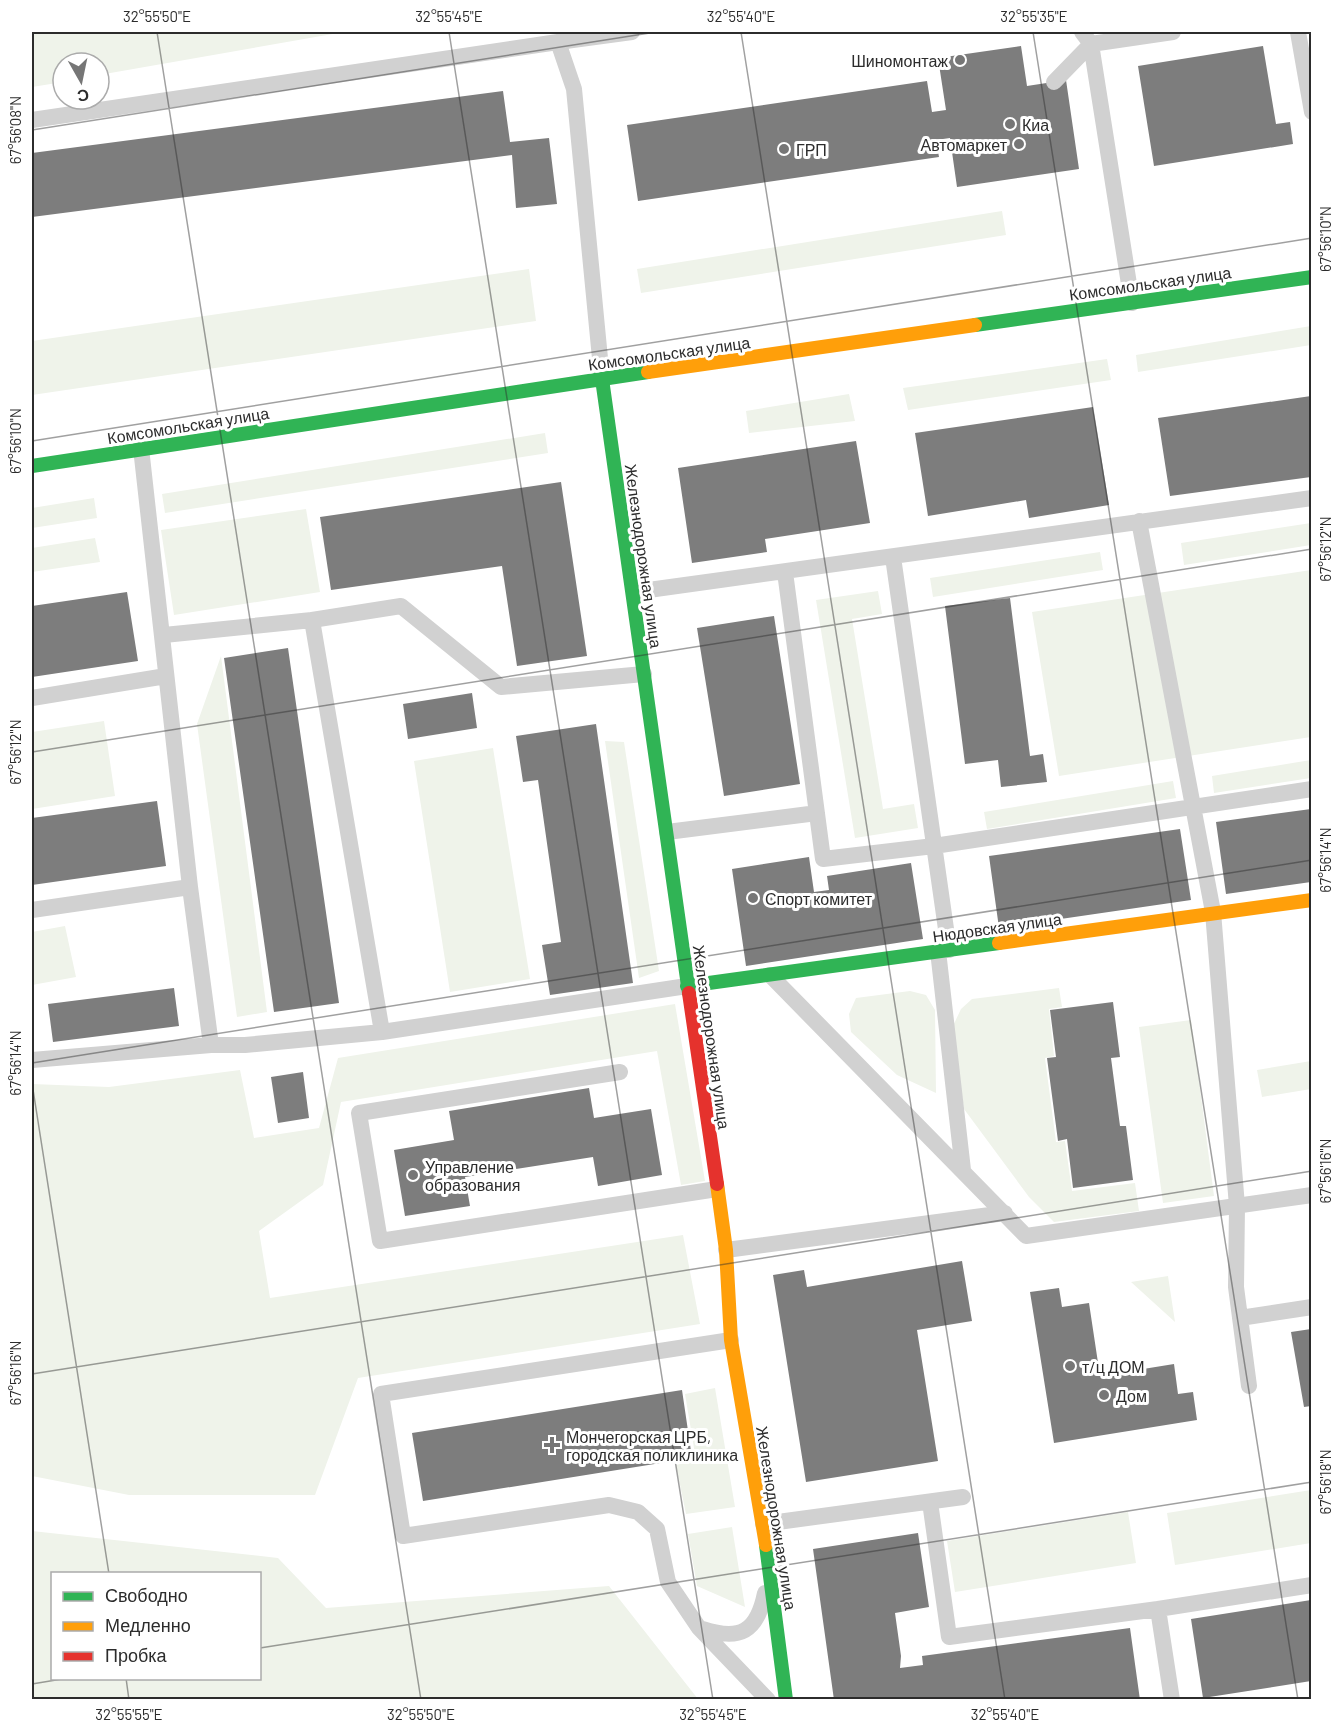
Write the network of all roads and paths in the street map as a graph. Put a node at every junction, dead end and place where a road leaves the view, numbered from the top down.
1 (632, 32) edge
2 (1173, 32) edge
3 (1298, 32) edge
4 (1087, 38) edge
5 (558, 42) junction
6 (1054, 82) dead end
7 (1311, 112) edge
8 (32, 120) edge
9 (1311, 277) edge
10 (1132, 303) junction
11 (602, 379) junction
12 (141, 448) junction
13 (32, 466) edge
14 (1311, 498) edge
15 (1139, 521) junction
16 (892, 557) junction
17 (785, 572) junction
18 (634, 592) junction
19 (312, 620) junction
20 (164, 636) junction
21 (644, 674) junction
22 (166, 676) junction
23 (32, 698) edge
24 (1311, 789) edge
25 (1192, 806) junction
26 (818, 813) junction
27 (667, 832) junction
28 (934, 846) junction
29 (190, 887) junction
30 (1311, 900) edge
31 (32, 910) edge
32 (1213, 912) junction
33 (944, 951) junction
34 (770, 975) junction
35 (687, 986) junction
36 (382, 1032) junction
37 (211, 1045) junction
38 (32, 1059) edge
39 (620, 1072) dead end
40 (963, 1170) junction
41 (717, 1189) junction
42 (1311, 1196) edge
43 (1237, 1206) junction
44 (1005, 1213) junction
45 (726, 1250) junction
46 (1311, 1307) edge
47 (1240, 1318) junction
48 (731, 1340) junction
49 (1249, 1386) dead end
50 (963, 1497) dead end
51 (930, 1502) junction
52 (763, 1524) junction
53 (770, 1574) junction
54 (1311, 1585) edge
55 (1158, 1609) junction
56 (699, 1628) junction
57 (768, 1700) edge
58 (786, 1700) edge
59 (1172, 1700) edge

1 - 5 lane
2 - 4 lane
3 - 7 lane
4 - 6 lane
4 - 10 lane
5 - 8 lane
5 - 11 lane
9 - 10 street, Комсомольская улица
10 - 11 street, Комсомольская улица
11 - 12 street, Комсомольская улица
11 - 18 street, Железнодорожная улица
12 - 13 street, Комсомольская улица
12 - 20 lane
14 - 15 lane
15 - 16 lane
15 - 25 lane
16 - 17 lane
16 - 28 lane
17 - 18 lane
17 - 26 lane
18 - 21 street, Железнодорожная улица
19 - 20 lane
19 - 21 lane
19 - 36 lane
20 - 22 lane
21 - 27 street, Железнодорожная улица
22 - 23 lane
22 - 29 lane
24 - 25 lane
25 - 28 lane
25 - 32 lane
26 - 27 lane
26 - 28 lane
27 - 35 street, Железнодорожная улица
28 - 33 lane
29 - 31 lane
29 - 37 lane
30 - 32 street, Нюдовская улица
32 - 33 street, Нюдовская улица
32 - 43 lane
33 - 34 street, Нюдовская улица
33 - 40 lane
34 - 35 street, Нюдовская улица
34 - 40 lane
35 - 36 lane
35 - 41 street, Железнодорожная улица
36 - 37 lane
37 - 38 lane
39 - 41 lane
40 - 44 lane
41 - 45 street, Железнодорожная улица
42 - 43 lane
43 - 44 lane
43 - 47 lane
44 - 45 lane
45 - 48 street, Железнодорожная улица
46 - 47 lane
47 - 49 lane
48 - 52 street, Железнодорожная улица
48 - 56 lane
50 - 51 lane
51 - 52 lane
51 - 55 lane
52 - 53 street, Железнодорожная улица
53 - 56 lane
53 - 58 street, Железнодорожная улица
54 - 55 lane
55 - 59 lane
56 - 57 lane

